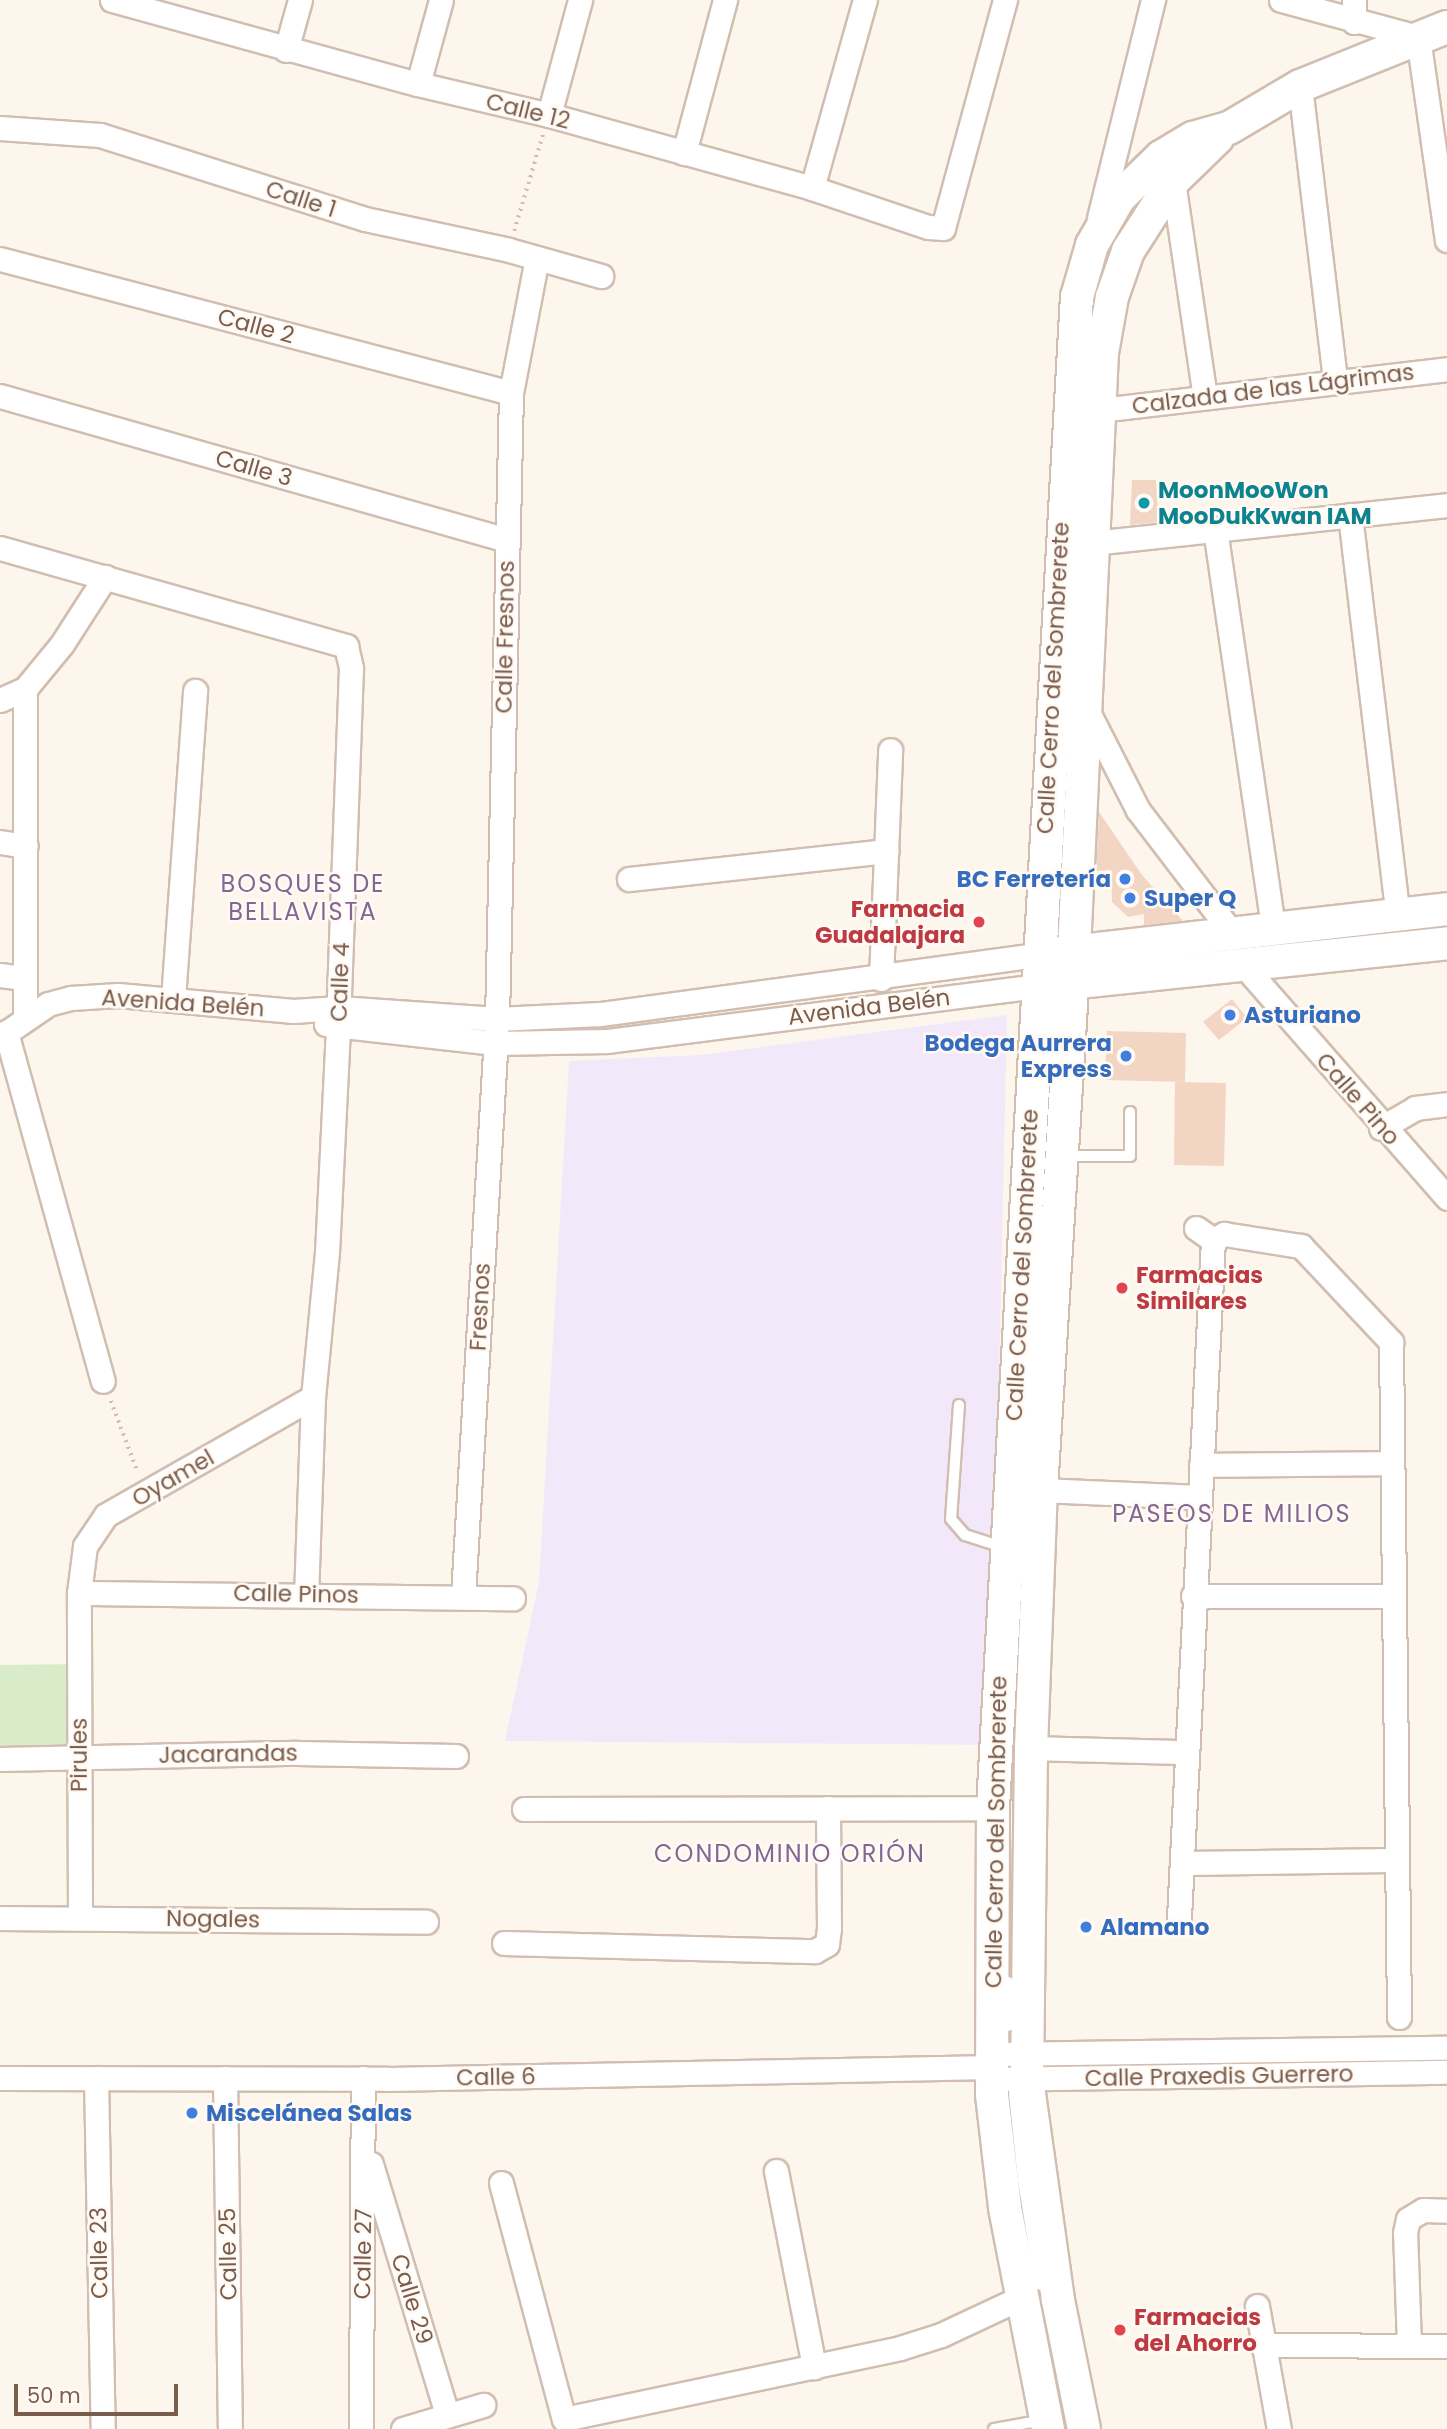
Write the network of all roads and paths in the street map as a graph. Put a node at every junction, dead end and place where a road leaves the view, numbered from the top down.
1 (112, 0) edge
2 (300, 0) edge
3 (441, 0) edge
4 (580, 0) edge
5 (725, 0) edge
6 (865, 0) edge
7 (1005, 0) edge
8 (1153, 0) edge
9 (1281, 0) edge
10 (136, 3) edge
11 (1354, 11) edge
12 (1433, 32) edge
13 (286, 50) junction
14 (418, 85) junction
15 (1300, 86) junction
16 (548, 115) junction
17 (0, 128) edge
18 (1229, 128) junction
19 (684, 153) junction
20 (1173, 181) junction
21 (812, 188) junction
22 (1447, 240) edge
23 (1092, 245) junction
24 (509, 250) junction
25 (537, 258) junction
26 (0, 259) edge
27 (601, 276) dead end
28 (1447, 369) edge
29 (1335, 381) junction
30 (511, 393) junction
31 (0, 396) edge
32 (1205, 397) junction
33 (1100, 410) junction
34 (1447, 505) edge
35 (1350, 515) junction
36 (1215, 529) junction
37 (507, 540) junction
38 (1092, 543) junction
39 (0, 548) edge
40 (105, 577) junction
41 (25, 690) junction
42 (195, 691) dead end
43 (0, 700) edge
44 (1083, 702) junction
45 (890, 750) dead end
46 (0, 842) edge
47 (26, 846) junction
48 (886, 851) junction
49 (629, 878) dead end
50 (1447, 909) edge
51 (1398, 915) junction
52 (1447, 920) edge
53 (1273, 928) junction
54 (1447, 930) edge
55 (1232, 933) junction
56 (1447, 943) edge
57 (1192, 951) dead end
58 (1245, 967) junction
59 (1061, 972) junction
60 (0, 975) edge
61 (23, 978) junction
62 (881, 979) junction
63 (173, 999) junction
64 (25, 1017) junction
65 (338, 1018) junction
66 (497, 1019) junction
67 (3, 1034) edge
68 (495, 1043) junction
69 (1049, 1100) dead end
70 (1447, 1104) edge
71 (1130, 1112) dead end
72 (1381, 1128) junction
73 (1061, 1156) junction
74 (1447, 1198) edge
75 (1042, 1248) dead end
76 (103, 1381) joint
77 (313, 1397) junction
78 (959, 1405) dead end
79 (1392, 1463) junction
80 (1201, 1465) junction
81 (1041, 1490) junction
82 (146, 1494) junction
83 (1200, 1497) junction
84 (1006, 1548) junction
85 (79, 1593) junction
86 (306, 1594) junction
87 (463, 1596) junction
88 (1194, 1596) junction
89 (1392, 1596) junction
90 (513, 1598) dead end
91 (1031, 1748) junction
92 (1187, 1752) junction
93 (79, 1756) junction
94 (456, 1756) dead end
95 (0, 1759) edge
96 (828, 1808) junction
97 (524, 1809) dead end
98 (1005, 1813) junction
99 (1396, 1860) junction
100 (1181, 1864) junction
101 (80, 1917) junction
102 (0, 1918) edge
103 (1179, 1918) dead end
104 (426, 1922) dead end
105 (504, 1943) dead end
106 (1014, 1970) dead end
107 (1399, 2017) dead end
108 (1447, 2048) edge
109 (1007, 2067) junction
110 (1447, 2072) edge
111 (0, 2078) edge
112 (96, 2078) junction
113 (225, 2078) junction
114 (363, 2078) junction
115 (365, 2144) junction
116 (776, 2171) dead end
117 (501, 2183) dead end
118 (1447, 2211) edge
119 (1033, 2300) junction
120 (1257, 2306) dead end
121 (1262, 2345) junction
122 (1409, 2345) junction
123 (1447, 2346) edge
124 (814, 2367) junction
125 (483, 2405) dead end
126 (447, 2414) junction
127 (1051, 2426) edge
128 (103, 2429) edge
129 (230, 2429) edge
130 (361, 2429) edge
131 (403, 2429) edge
132 (994, 2429) edge
133 (1084, 2429) edge
134 (1279, 2429) edge

1 - 10 street, Calle 12
2 - 13 street
3 - 14 street
4 - 16 street
5 - 19 street
6 - 21 street
7 - 21 street, Calle 12
8 - 23 street
9 - 11 street
10 - 13 street, Calle 12
11 - 12 street
12 - 15 main road, Calle Cerro del Sombrerete
12 - 22 street
13 - 14 street, Calle 12
14 - 16 street, Calle 12
15 - 18 main road, Calle Cerro del Sombrerete
15 - 29 street
16 - 19 street, Calle 12
16 - 24 path
17 - 24 street, Calle 1
18 - 20 main road, Calle Cerro del Sombrerete
18 - 23 main road, Calle Cerro del Sombrerete
19 - 21 street, Calle 12
20 - 32 street
20 - 33 main road, Calle Cerro del Sombrerete
23 - 59 main road, Calle Cerro del Sombrerete
24 - 25 street, Calle 1
25 - 27 street, Calle 1
25 - 30 street, Calle Fresnos
26 - 30 street, Calle 2
28 - 29 street, Calzada de las Lágrimas
29 - 32 street, Calzada de las Lágrimas
30 - 37 street, Calle Fresnos
31 - 37 street, Calle 3
32 - 33 street, Calzada de las Lágrimas
33 - 38 main road, Calle Cerro del Sombrerete
34 - 35 street
35 - 36 street
35 - 51 street
36 - 38 street
36 - 53 street
37 - 66 street, Calle Fresnos
38 - 44 main road, Calle Cerro del Sombrerete
39 - 40 street, Calle 4
40 - 41 street
40 - 65 street, Calle 4
41 - 43 street
41 - 47 street
42 - 63 street
44 - 55 street
44 - 59 main road, Calle Cerro del Sombrerete
45 - 48 street
46 - 47 street
47 - 61 street
48 - 49 street
48 - 62 street
50 - 51 main road, Avenida Belén
51 - 53 main road, Avenida Belén
52 - 57 lane
53 - 55 main road, Avenida Belén
54 - 59 lane
55 - 59 main road, Avenida Belén
56 - 58 main road, Avenida Belén
58 - 59 main road, Avenida Belén
58 - 72 street, Calle Pino
59 - 62 street, Avenida Belén
59 - 68 street, Avenida Belén
59 - 69 lane
59 - 73 main road, Calle Cerro del Sombrerete
59 - 84 main road, Calle Cerro del Sombrerete
59 - 109 lane
60 - 61 street
61 - 64 street
62 - 66 street, Avenida Belén
63 - 64 street, Avenida Belén
63 - 65 street, Avenida Belén
64 - 67 street, Avenida Belén
65 - 66 street, Avenida Belén
65 - 68 street, Avenida Belén
65 - 77 street, Calle 4
66 - 68 street, Fresnos
67 - 76 street
68 - 87 street, Fresnos
70 - 72 street
71 - 73 lane
72 - 74 street, Calle Pino
73 - 81 main road, Calle Cerro del Sombrerete
75 - 98 lane
76 - 82 path
77 - 82 street, Oyamel
77 - 86 street, Calle 4
78 - 84 lane
79 - 80 street
79 - 80 street
79 - 89 street
80 - 83 street
81 - 83 street
81 - 91 main road, Calle Cerro del Sombrerete
82 - 85 street, Oyamel
83 - 88 street
84 - 98 main road, Calle Cerro del Sombrerete
85 - 86 street, Calle Pinos
85 - 93 street, Pirules
86 - 87 street, Calle Pinos
87 - 90 street, Calle Pinos
88 - 89 street
88 - 92 street
89 - 99 street
91 - 92 street
91 - 109 main road, Calle Cerro del Sombrerete
92 - 100 street
93 - 94 street, Jacarandas
93 - 95 street, Jacarandas
93 - 101 street, Pirules
96 - 97 street
96 - 98 street
96 - 105 street
98 - 109 main road, Calle Cerro del Sombrerete
99 - 100 street
99 - 107 street
100 - 103 street
101 - 102 street, Nogales
101 - 104 street, Nogales
106 - 109 lane
108 - 109 street, Calle Praxedis Guerrero
109 - 110 street, Calle Praxedis Guerrero
109 - 114 street, Calle 6
109 - 119 main road, Calle Cerro del Sombrerete
109 - 127 lane
109 - 133 main road, Calle Cerro del Sombrerete
111 - 112 street, Calle 6
112 - 113 street, Calle 6
112 - 128 street, Calle 23
113 - 114 street, Calle 6
113 - 129 street, Calle 25
114 - 115 street, Calle 27
115 - 126 street, Calle 29
115 - 130 street, Calle 27
116 - 124 street
117 - 124 street
118 - 122 street
119 - 124 street
119 - 127 main road, Calle Cerro del Sombrerete
120 - 121 street
121 - 122 street
121 - 134 street
122 - 123 street
125 - 126 street
126 - 131 street
127 - 132 lane

